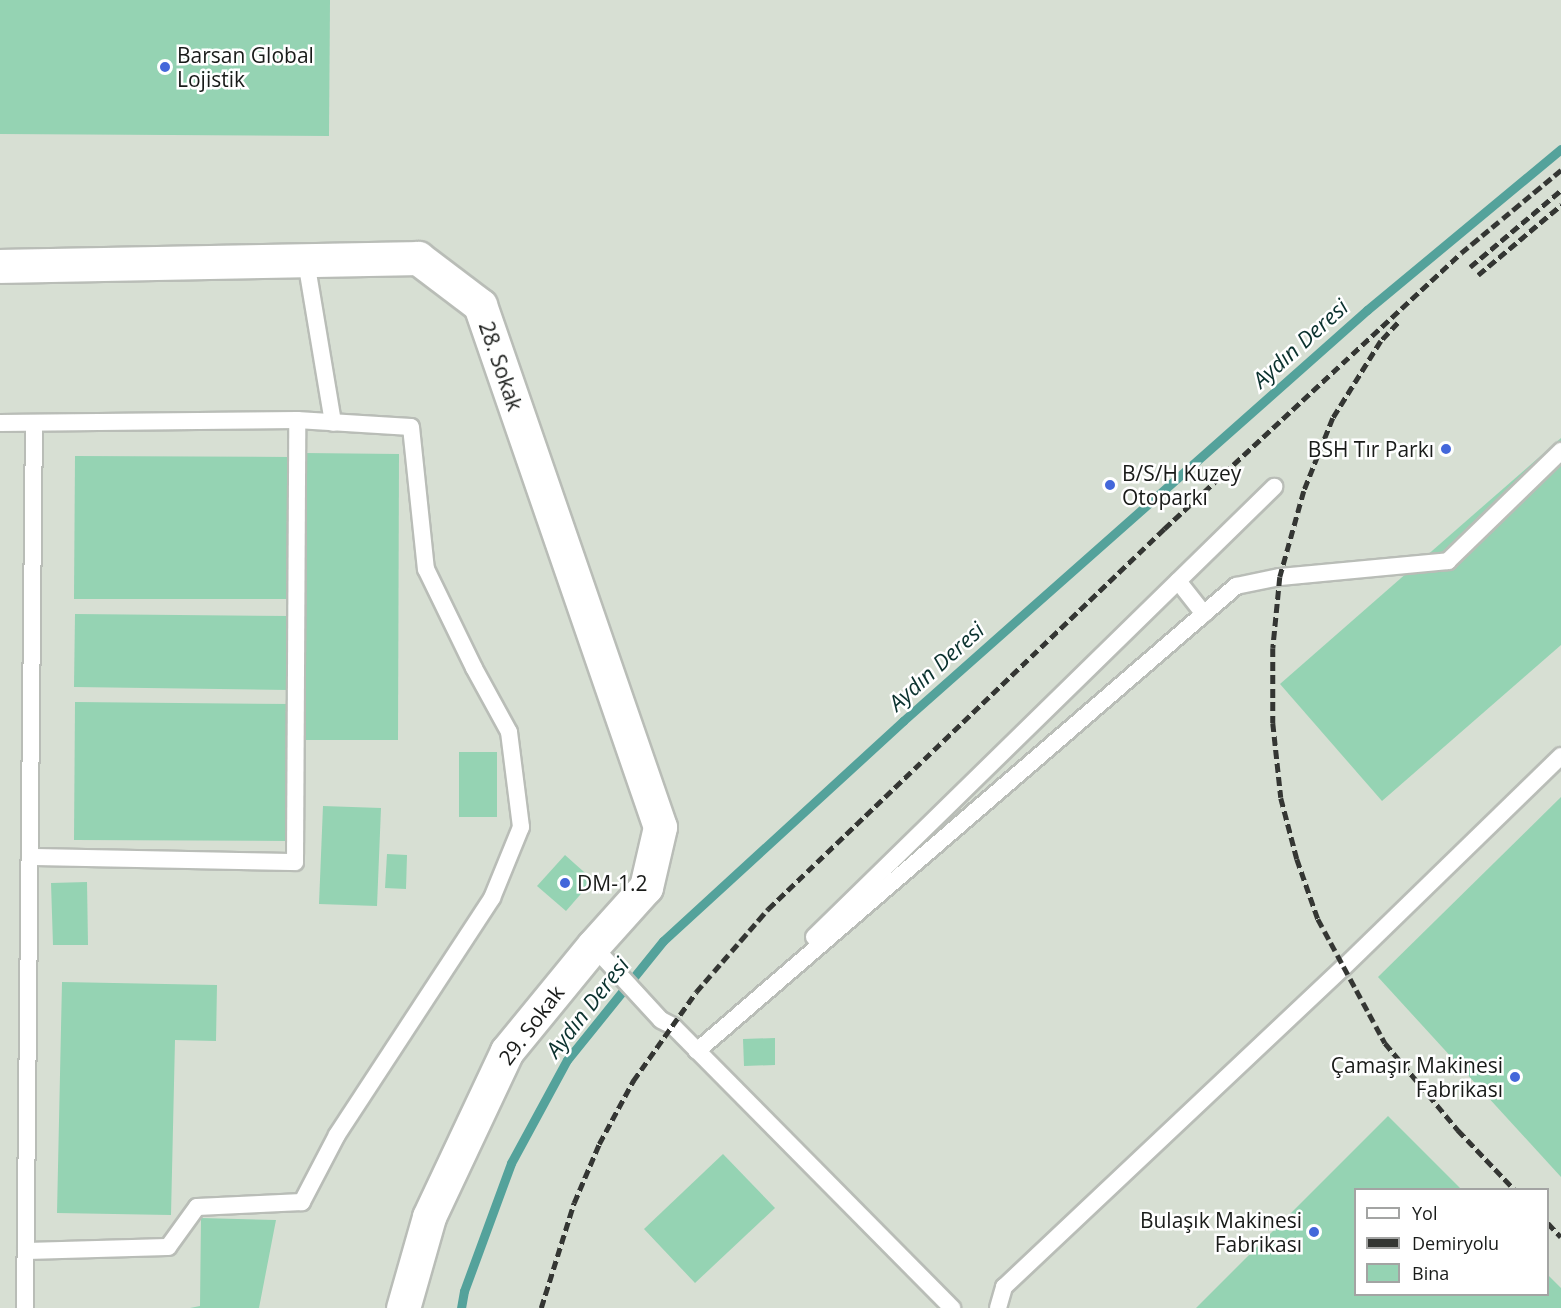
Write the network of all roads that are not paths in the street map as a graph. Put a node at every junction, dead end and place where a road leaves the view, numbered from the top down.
1 (306, 261) junction
2 (0, 266) edge
3 (297, 420) junction
4 (0, 423) edge
5 (34, 423) junction
6 (333, 423) junction
7 (1561, 451) edge
8 (1274, 487) dead end
9 (1178, 581) junction
10 (1204, 614) junction
11 (1561, 756) edge
12 (660, 827) joint
13 (30, 857) junction
14 (603, 957) junction
15 (697, 1051) junction
16 (26, 1251) junction
17 (25, 1308) edge
18 (403, 1308) edge
19 (952, 1308) edge
20 (998, 1308) edge

1 - 2 street, 28. Sokak
1 - 6 lane
1 - 12 street, 28. Sokak
3 - 5 lane
3 - 6 lane
3 - 13 lane
4 - 5 lane
5 - 13 lane
6 - 16 lane
7 - 10 lane
8 - 9 lane
9 - 10 lane
9 - 15 lane
10 - 15 lane
11 - 20 lane
12 - 14 street, 29. Sokak
13 - 16 lane
14 - 15 lane
14 - 18 street, 29. Sokak
15 - 19 lane
16 - 17 lane

